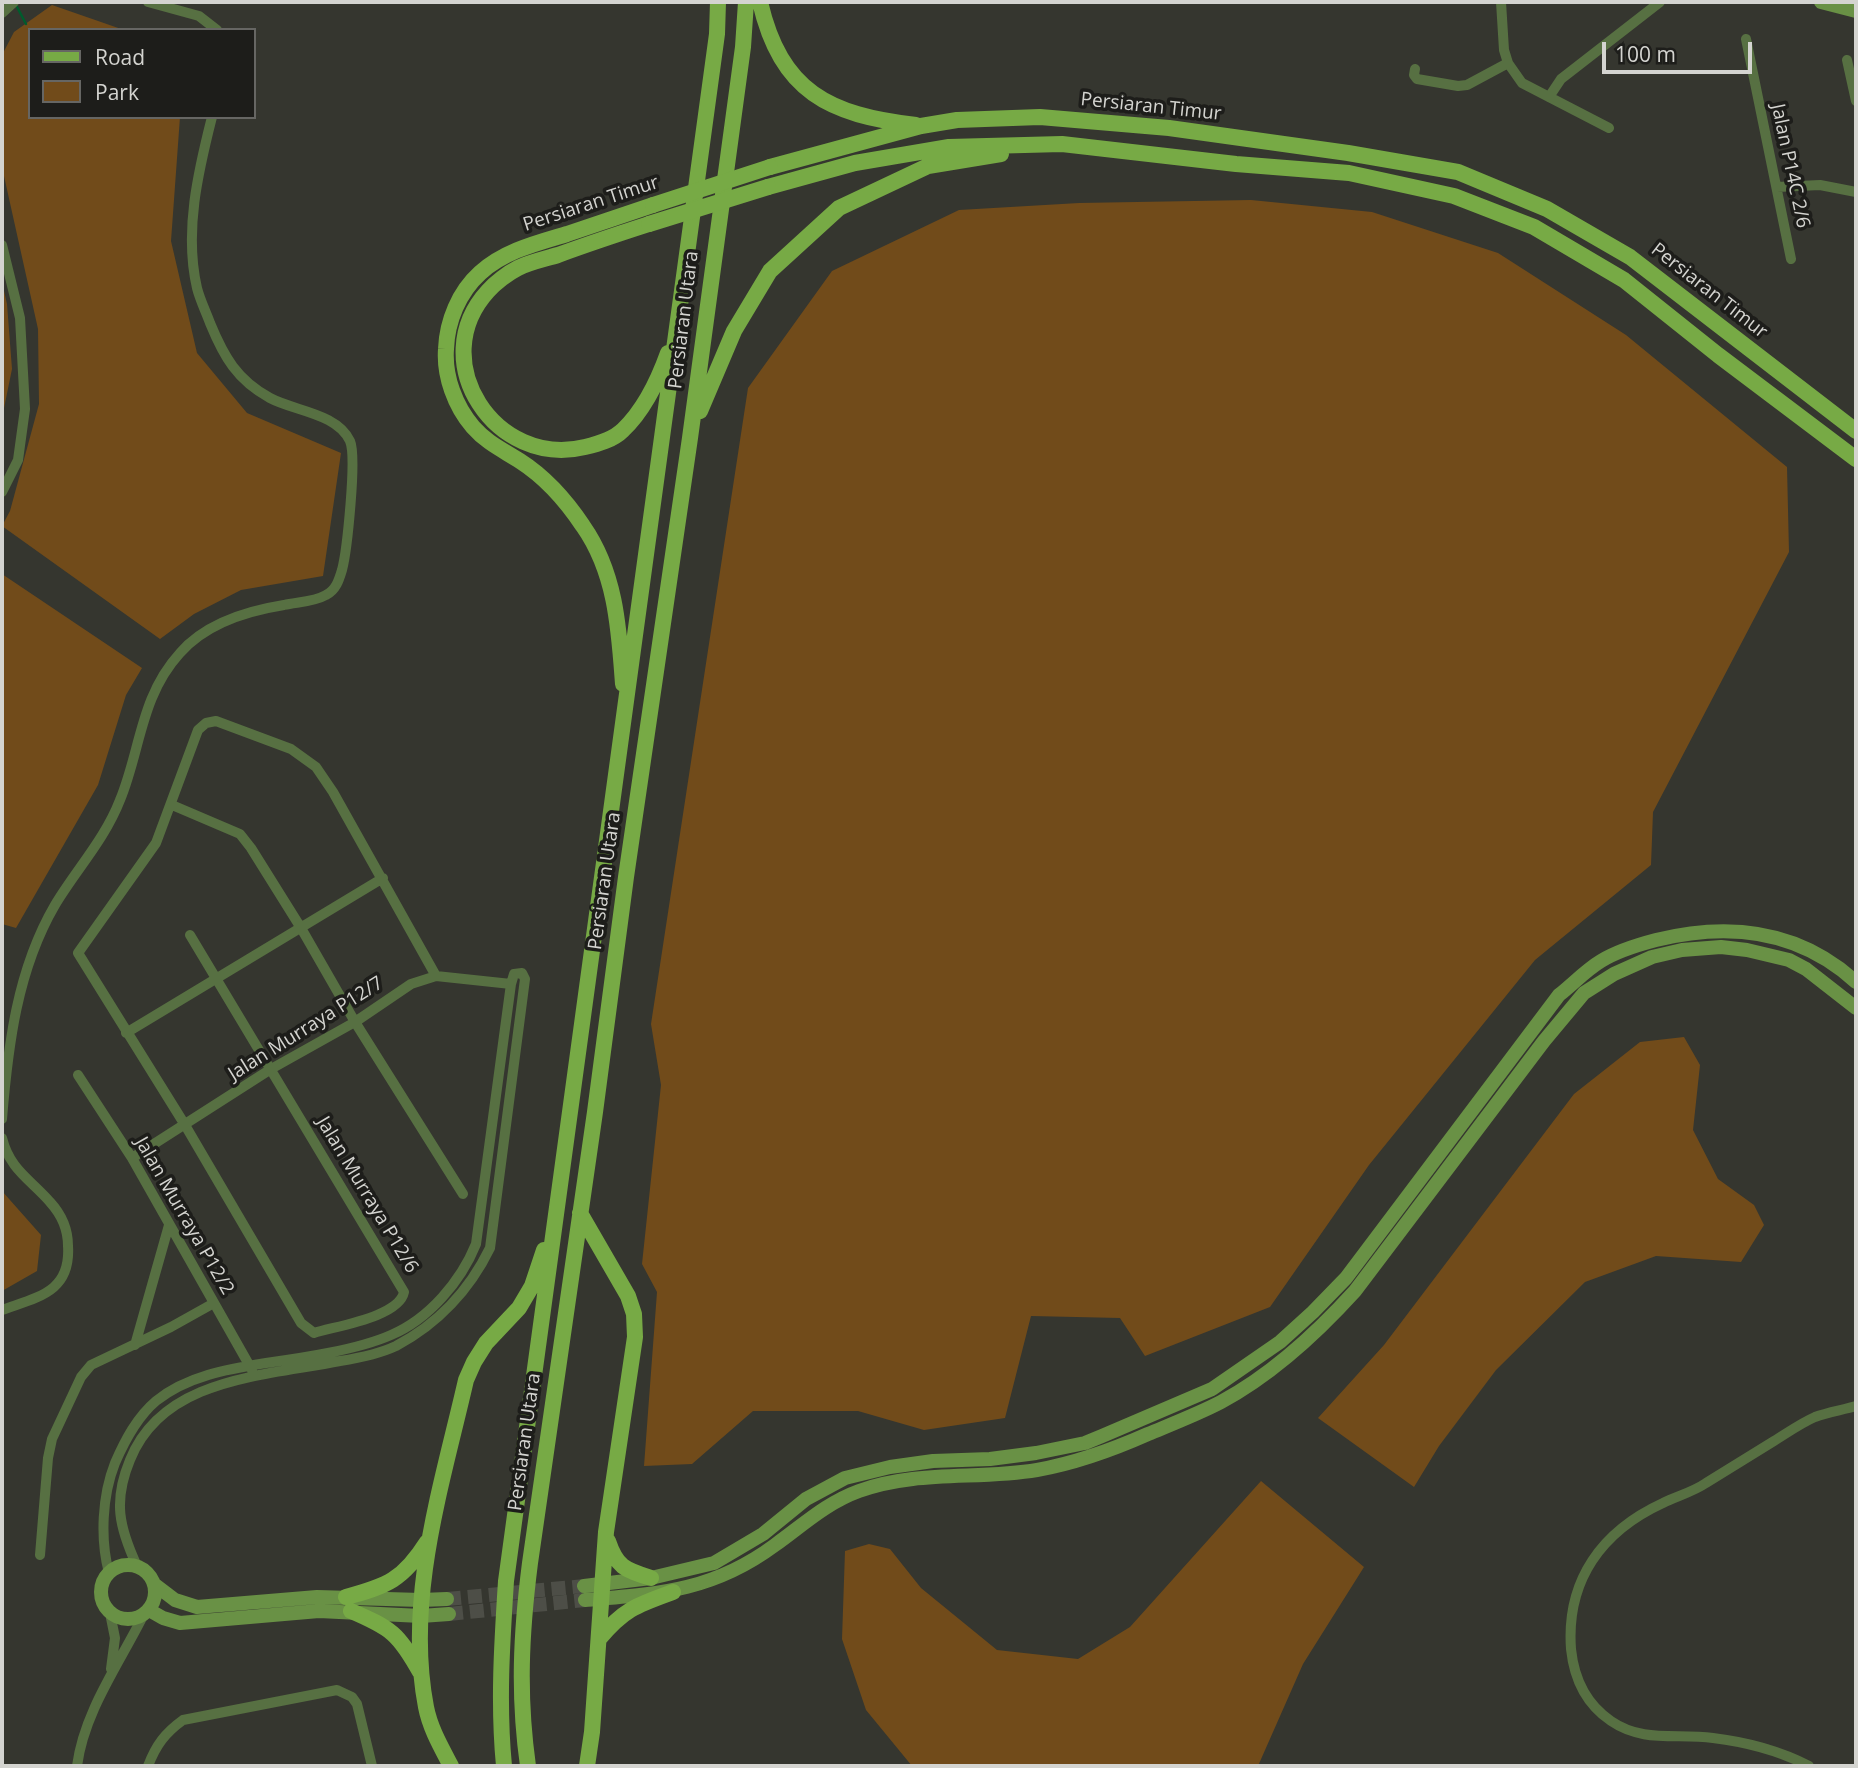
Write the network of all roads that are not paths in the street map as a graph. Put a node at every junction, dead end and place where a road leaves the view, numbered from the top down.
1 (14, 2) edge
2 (148, 2) edge
3 (718, 2) edge
4 (746, 2) edge
5 (760, 2) edge
6 (1660, 2) edge
7 (1821, 2) edge
8 (1505, 4) edge
9 (1856, 11) edge
10 (2, 12) edge
11 (214, 28) edge
12 (1746, 39) dead end
13 (1847, 60) dead end
14 (1508, 63) junction
15 (1415, 69) dead end
16 (1549, 97) junction
17 (1856, 101) edge
18 (212, 119) edge
19 (921, 126) junction
20 (1609, 128) dead end
21 (1062, 144) junction
22 (1777, 187) junction
23 (1856, 192) edge
24 (2, 244) edge
25 (1791, 259) dead end
26 (679, 324) junction
27 (1856, 431) edge
28 (690, 438) junction
29 (1856, 459) edge
30 (2, 492) edge
31 (626, 714) junction
32 (172, 805) junction
33 (383, 878) junction
34 (301, 928) junction
35 (190, 935) dead end
36 (436, 976) junction
37 (216, 977) junction
38 (1856, 982) edge
39 (511, 984) junction
40 (1856, 1008) edge
41 (355, 1022) junction
42 (126, 1032) junction
43 (271, 1069) junction
44 (78, 1075) dead end
45 (2, 1119) edge
46 (185, 1125) junction
47 (2, 1138) edge
48 (132, 1158) junction
49 (463, 1194) dead end
50 (580, 1213) junction
51 (555, 1218) junction
52 (169, 1225) junction
53 (214, 1303) junction
54 (2, 1310) edge
55 (135, 1345) junction
56 (251, 1366) junction
57 (254, 1377) junction
58 (1856, 1406) edge
59 (606, 1532) junction
60 (431, 1535) junction
61 (40, 1555) dead end
62 (137, 1566) junction
63 (109, 1573) junction
64 (651, 1578) junction
65 (154, 1584) junction
66 (593, 1592) junction
67 (673, 1592) junction
68 (348, 1604) junction
69 (448, 1606) tunnel mouth
70 (421, 1608) junction
71 (110, 1613) junction
72 (146, 1613) junction
73 (599, 1639) junction
74 (422, 1674) junction
75 (110, 1676) junction
76 (77, 1766) edge
77 (148, 1766) edge
78 (372, 1766) edge
79 (451, 1766) edge
80 (504, 1766) edge
81 (528, 1766) edge
82 (587, 1766) edge
83 (1809, 1766) edge

1 - 10 street
2 - 11 street
3 - 26 main road, Persiaran Utara
4 - 28 main road, Persiaran Utara
5 - 19 main road
6 - 16 street
7 - 9 street
8 - 14 street
12 - 22 street, Jalan P14C 2/6
13 - 17 street
14 - 15 street
14 - 16 street
16 - 20 street
18 - 45 street
19 - 27 main road, Persiaran Timur
19 - 31 main road, Persiaran Timur, bridge
21 - 26 main road, Persiaran Timur, bridge
21 - 28 main road
21 - 29 main road, Persiaran Timur
22 - 23 street
22 - 25 street, Jalan P14C 2/6
24 - 30 street
26 - 31 main road, Persiaran Utara
28 - 50 main road, Persiaran Utara
31 - 51 main road, Persiaran Utara
32 - 33 street
32 - 34 street
32 - 42 street
33 - 34 street
33 - 36 street
34 - 37 street
34 - 41 street
35 - 37 street
36 - 39 street, Jalan Murraya P12/7
36 - 41 street, Jalan Murraya P12/7
37 - 42 street
37 - 43 street
38 - 64 street
39 - 56 street
39 - 57 street, Jalan Murraya P12/7
40 - 67 street
41 - 43 street, Jalan Murraya P12/7
41 - 49 street
42 - 46 street
43 - 46 street, Jalan Murraya P12/7
43 - 46 street, Jalan Murraya P12/6
44 - 48 street, Jalan Murraya P12/2
46 - 48 street, Jalan Murraya P12/7
47 - 54 street
48 - 52 street, Jalan Murraya P12/2
50 - 59 main road
50 - 81 main road, Persiaran Utara
51 - 60 main road
51 - 80 main road, Persiaran Utara
52 - 53 street, Jalan Murraya P12/2
52 - 55 street
53 - 55 street
53 - 56 street, Jalan Murraya P12/2
55 - 61 street
56 - 57 street, Jalan Murraya P12/2
56 - 63 street
57 - 62 street
58 - 83 street
59 - 64 main road
59 - 66 main road
60 - 68 main road
60 - 70 main road
62 - 63 street
62 - 65 street
63 - 71 street
64 - 66 street
65 - 68 street
65 - 72 street
66 - 67 street
66 - 73 main road
67 - 73 main road
68 - 70 street
68 - 72 street
68 - 74 main road
69 - 70 street
70 - 74 main road
71 - 72 street
71 - 75 street
72 - 75 street
73 - 82 main road
74 - 79 main road
75 - 76 street
77 - 78 street

